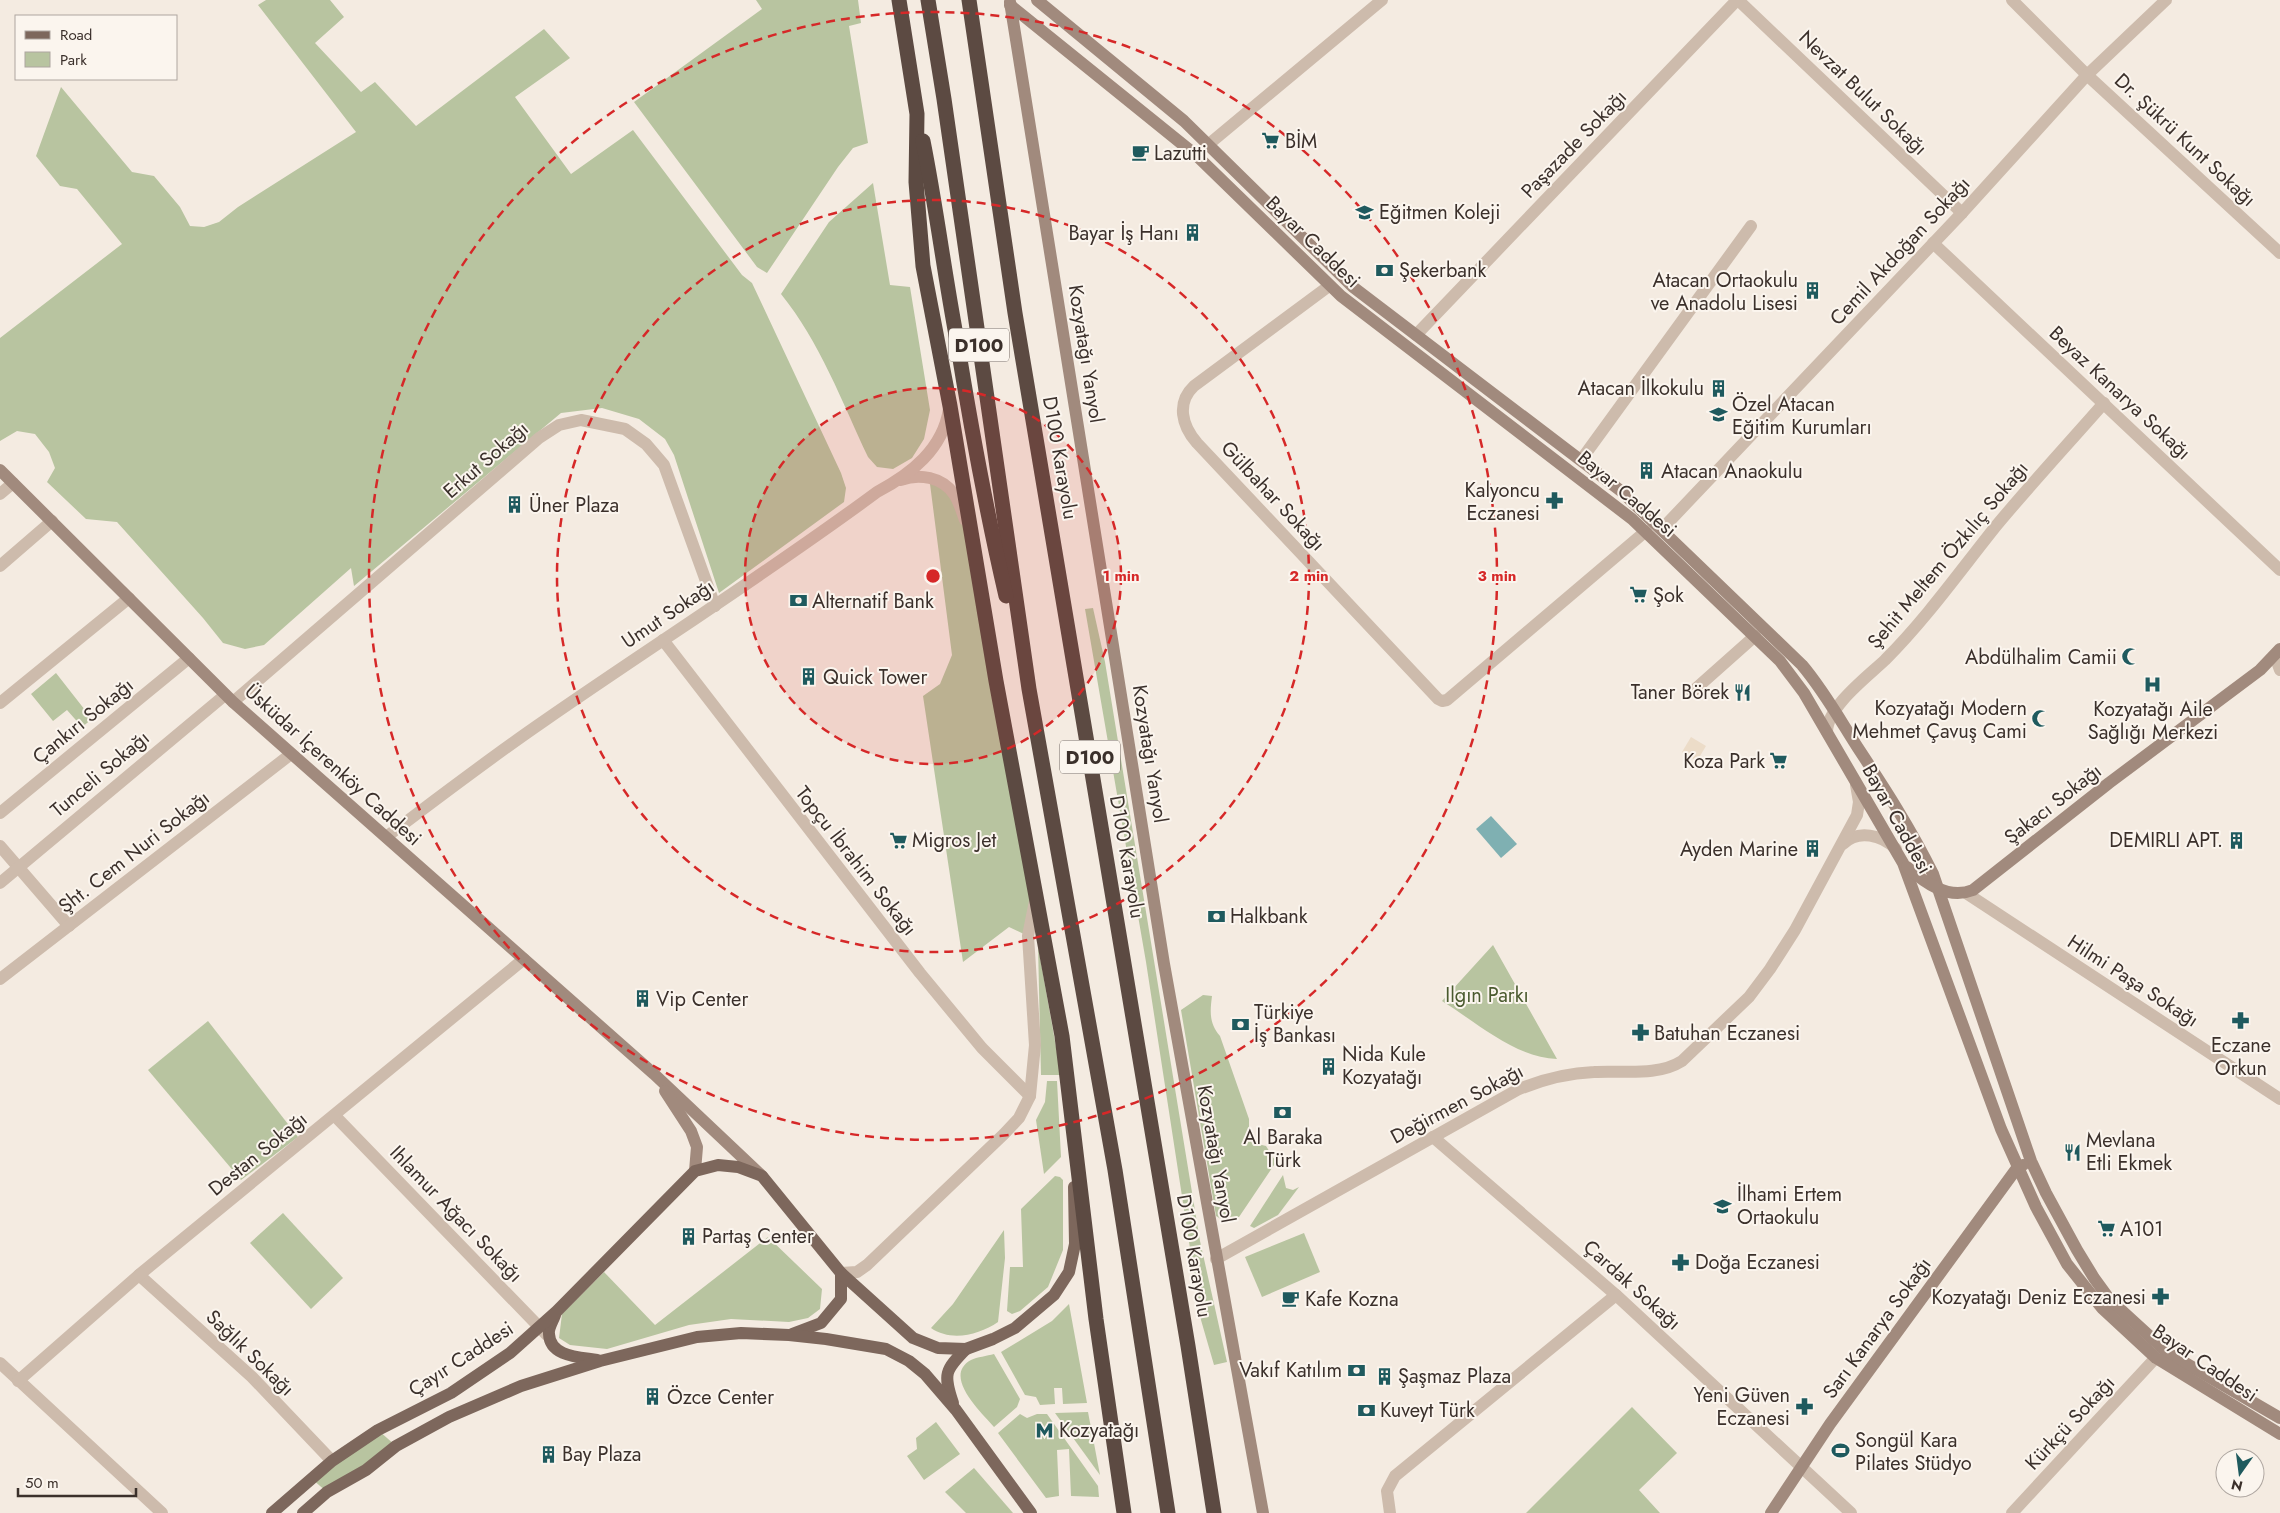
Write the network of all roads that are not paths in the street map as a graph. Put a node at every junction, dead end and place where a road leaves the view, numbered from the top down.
1 (899, 0) edge
2 (928, 0) edge
3 (969, 0) edge
4 (1037, 0) edge
5 (1382, 0) edge
6 (1738, 0) edge
7 (2012, 0) edge
8 (2166, 0) edge
9 (1012, 2) edge
10 (2087, 75) junction
11 (917, 114) junction
12 (1209, 144) junction
13 (1962, 213) junction
14 (1751, 226) dead end
15 (1933, 243) junction
16 (2280, 253) edge
17 (1329, 286) junction
18 (1416, 335) junction
19 (2104, 403) junction
20 (950, 406) junction
21 (1581, 460) junction
22 (0, 470) edge
23 (13, 483) junction
24 (892, 484) junction
25 (0, 494) edge
26 (52, 521) junction
27 (1662, 529) junction
28 (1646, 531) junction
29 (971, 535) junction
30 (0, 566) edge
31 (2280, 570) edge
32 (129, 598) junction
33 (714, 606) junction
34 (1755, 636) junction
35 (662, 640) junction
36 (2277, 652) edge
37 (189, 658) junction
38 (2280, 670) edge
39 (1029, 689) junction
40 (1692, 692) dead end
41 (229, 699) junction
42 (0, 703) edge
43 (1834, 710) junction
44 (1827, 732) junction
45 (291, 754) junction
46 (1856, 784) junction
47 (0, 813) edge
48 (386, 838) junction
49 (0, 846) edge
50 (1840, 848) junction
51 (1896, 850) junction
52 (1904, 863) junction
53 (19, 868) junction
54 (0, 883) edge
55 (1939, 889) junction
56 (1966, 893) junction
57 (1036, 897) junction
58 (69, 926) junction
59 (524, 959) junction
60 (0, 979) edge
61 (654, 1074) junction
62 (1030, 1096) junction
63 (2280, 1099) edge
64 (336, 1116) junction
65 (1433, 1137) junction
66 (1074, 1146) junction
67 (2031, 1161) junction
68 (2017, 1168) junction
69 (696, 1172) junction
70 (762, 1176) junction
71 (1216, 1259) junction
72 (841, 1273) junction
73 (139, 1275) junction
74 (1616, 1295) junction
75 (557, 1311) junction
76 (540, 1327) junction
77 (789, 1335) junction
78 (550, 1339) junction
79 (966, 1349) junction
80 (2160, 1354) junction
81 (600, 1361) junction
82 (0, 1363) edge
83 (18, 1381) junction
84 (956, 1410) junction
85 (2280, 1418) edge
86 (2280, 1434) edge
87 (332, 1461) junction
88 (1802, 1465) junction
89 (162, 1513) edge
90 (272, 1513) edge
91 (303, 1513) edge
92 (1031, 1513) edge
93 (1124, 1513) edge
94 (1168, 1513) edge
95 (1214, 1513) edge
96 (1263, 1513) edge
97 (1390, 1513) edge
98 (1771, 1513) edge
99 (1851, 1513) edge
100 (2012, 1513) edge

1 - 11 highway, D100
2 - 39 highway, D100
3 - 95 highway, D100 Karayolu / D100
4 - 12 main road, Bayar Caddesi
5 - 12 street
6 - 13 street, Nevzat Bulut Sokağı
6 - 18 street, Paşazade Sokağı
7 - 10 street, Dr. Şükrü Kunt Sokağı
8 - 10 street, Cemil Akdoğan Sokağı
9 - 17 main road, Bayar Caddesi
9 - 71 main road, Kozyatağı Yanyol
10 - 13 street, Cemil Akdoğan Sokağı
10 - 16 street, Dr. Şükrü Kunt Sokağı
11 - 20 highway, D100
11 - 39 highway
12 - 18 main road, Bayar Caddesi
13 - 15 street, Cemil Akdoğan Sokağı
14 - 21 street
15 - 19 street, Beyaz Kanarya Sokağı
15 - 27 street, Cemil Akdoğan Sokağı
17 - 28 main road, Bayar Caddesi
17 - 28 street, Gülbahar Sokağı
18 - 21 main road, Bayar Caddesi
19 - 31 street, Beyaz Kanarya Sokağı
19 - 43 street, Şehit Meltem Özkılıç Sokağı
20 - 24 street, Umut Sokağı
20 - 29 highway, D100
21 - 27 main road, Bayar Caddesi
22 - 23 main road, Üsküdar İçerenköy Caddesi
23 - 25 street
23 - 26 main road, Üsküdar İçerenköy Caddesi
24 - 29 street
24 - 33 street, Umut Sokağı
26 - 30 street
26 - 32 main road, Üsküdar İçerenköy Caddesi
27 - 43 main road, Bayar Caddesi
28 - 34 main road, Bayar Caddesi
29 - 57 highway, D100
32 - 37 main road, Üsküdar İçerenköy Caddesi
32 - 42 street
33 - 35 street, Umut Sokağı
33 - 41 street, Erkut Sokağı
34 - 40 street
34 - 44 main road, Bayar Caddesi
35 - 48 street, Umut Sokağı
35 - 62 street, Topçu İbrahim Sokağı
36 - 38 street
36 - 56 main road, Şakacı Sokağı
37 - 41 main road, Üsküdar İçerenköy Caddesi
37 - 47 street, Çankırı Sokağı
39 - 94 highway, D100
41 - 45 main road, Üsküdar İçerenköy Caddesi
41 - 53 street, Tunceli Sokağı
43 - 44 street, Şehit Meltem Özkılıç Sokağı
43 - 55 main road, Bayar Caddesi
44 - 46 main road, Bayar Caddesi
45 - 48 main road, Üsküdar İçerenköy Caddesi
45 - 58 street, Şht. Cem Nuri Sokağı
46 - 50 street, Değirmen Sokağı
46 - 51 main road, Bayar Caddesi
48 - 59 main road, Üsküdar İçerenköy Caddesi
49 - 53 street
50 - 51 street
50 - 65 street, Değirmen Sokağı
51 - 52 main road, Bayar Caddesi
52 - 55 main road
52 - 68 main road, Bayar Caddesi
53 - 54 street, Tunceli Sokağı
53 - 58 street
55 - 56 main road
55 - 67 main road, Bayar Caddesi
56 - 63 street, Hilmi Paşa Sokağı
57 - 62 street
57 - 66 highway, D100
58 - 60 street, Şht. Cem Nuri Sokağı
59 - 61 main road, Üsküdar İçerenköy Caddesi
59 - 64 street, Destan Sokağı
61 - 69 main road, Üsküdar İçerenköy Caddesi
61 - 70 main road, Üsküdar İçerenköy Caddesi
62 - 72 street
64 - 73 street, Destan Sokağı
64 - 76 street, Ihlamur Ağacı Sokağı
65 - 71 street, Değirmen Sokağı
65 - 74 street, Çardak Sokağı
66 - 79 main road
66 - 93 highway, D100
67 - 68 main road
67 - 80 main road, Bayar Caddesi
68 - 80 main road, Bayar Caddesi
68 - 88 main road, Sarı Kanarya Sokağı
69 - 70 main road
69 - 75 main road, Çayır Caddesi
70 - 72 main road, Üsküdar İçerenköy Caddesi
71 - 96 main road, Kozyatağı Yanyol
72 - 77 main road
72 - 79 main road, Üsküdar İçerenköy Caddesi
73 - 83 street, Destan Sokağı
73 - 87 street, Sağlık Sokağı
74 - 88 street, Çardak Sokağı
74 - 97 street
75 - 76 main road, Çayır Caddesi
75 - 78 main road
76 - 78 street, Ihlamur Ağacı Sokağı
76 - 87 main road, Çayır Caddesi
77 - 81 main road, Çayır Caddesi
77 - 84 main road, Çayır Caddesi
78 - 81 main road
79 - 84 main road
80 - 85 main road, Bayar Caddesi
80 - 86 main road, Bayar Caddesi
80 - 100 street, Kürkçü Sokağı
81 - 91 main road, Çayır Caddesi
82 - 83 street
83 - 89 street
84 - 92 main road
87 - 90 main road, Çayır Caddesi
88 - 98 main road, Sarı Kanarya Sokağı
88 - 99 street, Çardak Sokağı

